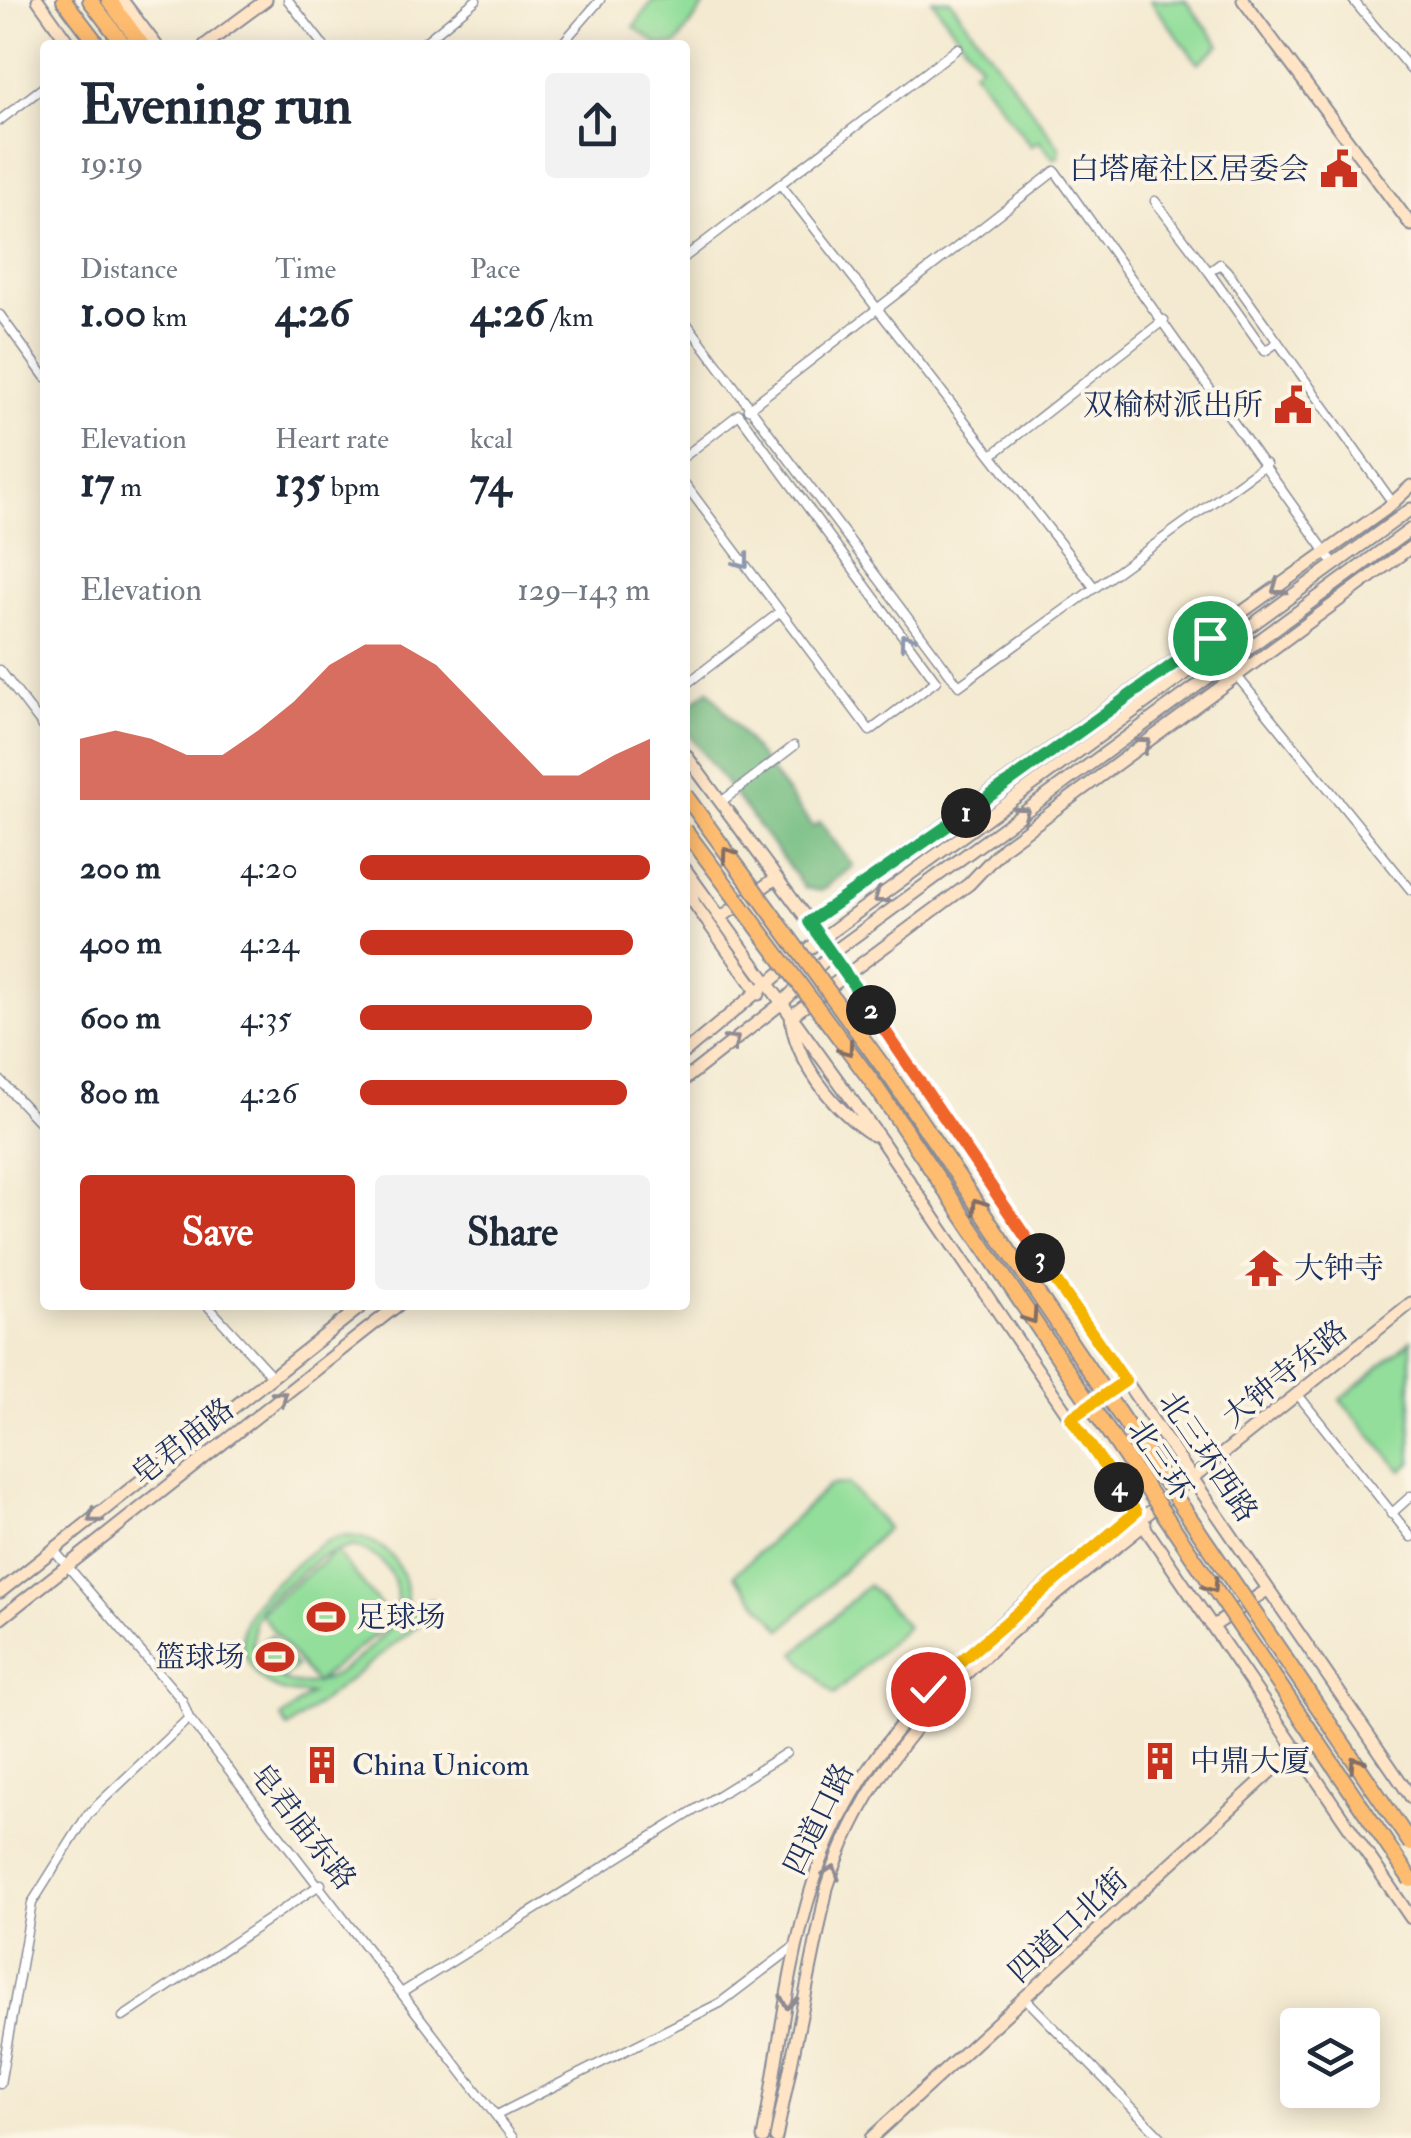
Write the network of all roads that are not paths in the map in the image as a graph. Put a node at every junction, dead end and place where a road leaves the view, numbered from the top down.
1 (38, 0) edge
2 (64, 0) edge
3 (90, 0) edge
4 (109, 0) edge
5 (122, 0) edge
6 (266, 0) edge
7 (288, 0) edge
8 (476, 0) edge
9 (600, 0) edge
10 (1243, 0) edge
11 (1353, 0) edge
12 (66, 40) edge
13 (94, 40) edge
14 (120, 40) edge
15 (138, 40) edge
16 (152, 40) edge
17 (212, 40) edge
18 (318, 40) edge
19 (435, 40) edge
20 (566, 40) edge
21 (958, 48) dead end
22 (1411, 70) edge
23 (40, 90) edge
24 (0, 120) edge
25 (781, 185) junction
26 (1155, 201) dead end
27 (1411, 224) edge
28 (690, 252) edge
29 (1209, 272) junction
30 (880, 310) junction
31 (0, 315) edge
32 (1164, 320) junction
33 (690, 328) edge
34 (1278, 342) junction
35 (40, 369) edge
36 (748, 410) junction
37 (690, 452) edge
38 (992, 455) junction
39 (1266, 464) junction
40 (1411, 486) edge
41 (690, 491) edge
42 (1393, 503) junction
43 (1411, 509) edge
44 (1411, 529) edge
45 (1411, 547) edge
46 (1326, 552) junction
47 (1335, 565) junction
48 (1094, 587) junction
49 (780, 612) junction
50 (1227, 664) junction
51 (0, 670) edge
52 (1236, 676) junction
53 (690, 681) edge
54 (40, 722) edge
55 (794, 746) dead end
56 (690, 761) edge
57 (690, 802) edge
58 (720, 802) junction
59 (690, 837) edge
60 (690, 876) edge
61 (776, 878) junction
62 (690, 888) edge
63 (1411, 890) edge
64 (749, 897) junction
65 (720, 918) junction
66 (809, 922) junction
67 (821, 939) junction
68 (832, 953) junction
69 (796, 962) junction
70 (846, 974) junction
71 (807, 978) junction
72 (764, 989) junction
73 (820, 994) junction
74 (782, 1003) junction
75 (791, 1016) junction
76 (690, 1048) edge
77 (690, 1075) edge
78 (0, 1080) edge
79 (40, 1123) edge
80 (1411, 1303) edge
81 (212, 1310) edge
82 (357, 1310) edge
83 (392, 1310) edge
84 (272, 1376) junction
85 (1125, 1381) junction
86 (1299, 1396) junction
87 (1071, 1418) junction
88 (1193, 1480) junction
89 (1411, 1496) edge
90 (1391, 1514) junction
91 (1141, 1518) junction
92 (1411, 1537) edge
93 (53, 1549) junction
94 (66, 1566) junction
95 (1268, 1590) junction
96 (0, 1592) edge
97 (0, 1620) edge
98 (1214, 1625) junction
99 (189, 1718) junction
100 (1297, 1748) junction
101 (786, 1754) dead end
102 (1407, 1782) edge
103 (1411, 1797) edge
104 (1411, 1844) edge
105 (1411, 1880) edge
106 (321, 1884) junction
107 (1411, 1918) edge
108 (798, 1944) junction
109 (403, 1992) junction
110 (1026, 1999) junction
111 (123, 2017) dead end
112 (0, 2084) edge
113 (497, 2115) junction
114 (514, 2138) edge
115 (764, 2138) edge
116 (776, 2138) edge
117 (871, 2138) edge
118 (1162, 2138) edge

1 - 12 street
2 - 13 highway
3 - 14 highway
4 - 15 highway
5 - 16 street
6 - 17 street
7 - 18 street
8 - 19 street
9 - 20 street
10 - 27 street
11 - 22 street
21 - 25 street
23 - 24 street
25 - 28 street
25 - 30 street
26 - 29 street
29 - 34 street
29 - 34 street
30 - 32 street
30 - 36 street
30 - 38 street
31 - 35 street
32 - 38 street
32 - 39 street
33 - 36 street
34 - 42 street
36 - 48 street
49 -> 37 street
38 - 48 street
39 - 46 street
39 - 48 street
40 - 42 street
41 -> 49 street
42 - 46 street
43 - 47 street
44 - 50 street
45 - 52 street
46 - 47 street
46 -> 66 street
47 -> 67 street
49 - 53 street
50 - 52 street
68 -> 50 street
51 - 54 street
52 - 63 street
70 -> 52 street
55 - 58 street
56 - 58 street, 北三环西路
104 -> 57 highway, 北三环, bridge
58 - 61 street, 北三环西路
59 -> 105 highway, 北三环, bridge
60 - 65 street
61 - 64 street
61 - 66 street, 北三环西路
62 - 72 street
64 - 65 street
64 - 69 street
65 - 72 street
66 - 67 street, 北三环西路
67 - 68 street, 北三环西路
67 - 69 street
68 - 70 street, 北三环西路
68 - 71 street
69 - 71 street
69 - 72 street
70 - 73 street
70 - 85 street, 北三环西路
71 - 73 street
71 - 74 street
72 - 74 street
72 - 76 street
73 - 75 street
74 - 75 street
77 -> 74 street
75 - 87 street
78 - 79 street
80 - 86 street, 大钟寺东路
81 - 84 street
82 - 84 street, 皂君庙路
94 -> 83 street, 皂君庙路
84 -> 93 street, 皂君庙路
85 - 87 street
85 - 88 street, 北三环西路
86 - 88 street, 大钟寺东路
86 - 90 street
87 - 91 street
88 - 91 street, 大钟寺东路
88 - 95 street, 北三环西路
89 - 90 street
90 - 92 street
91 - 98 street
91 - 108 street, 四道口路
116 -> 91 street, 四道口路
93 - 94 street, 皂君庙东路
93 - 96 street, 皂君庙路
94 - 97 street, 皂君庙路
94 - 99 street, 皂君庙东路
95 - 98 street
95 - 102 street, 北三环西路
98 - 100 street
99 - 106 street, 皂君庙东路
99 - 112 street
100 - 107 street
100 - 110 street, 四道口北街
101 - 109 street
102 - 103 street, 北三环西路
106 - 109 street, 皂君庙东路
106 - 111 street
108 - 113 street
108 -> 115 street, 四道口路
109 - 113 street, 皂君庙东路
110 - 117 street, 四道口北街
110 - 118 street
113 - 114 street, 皂君庙东路

